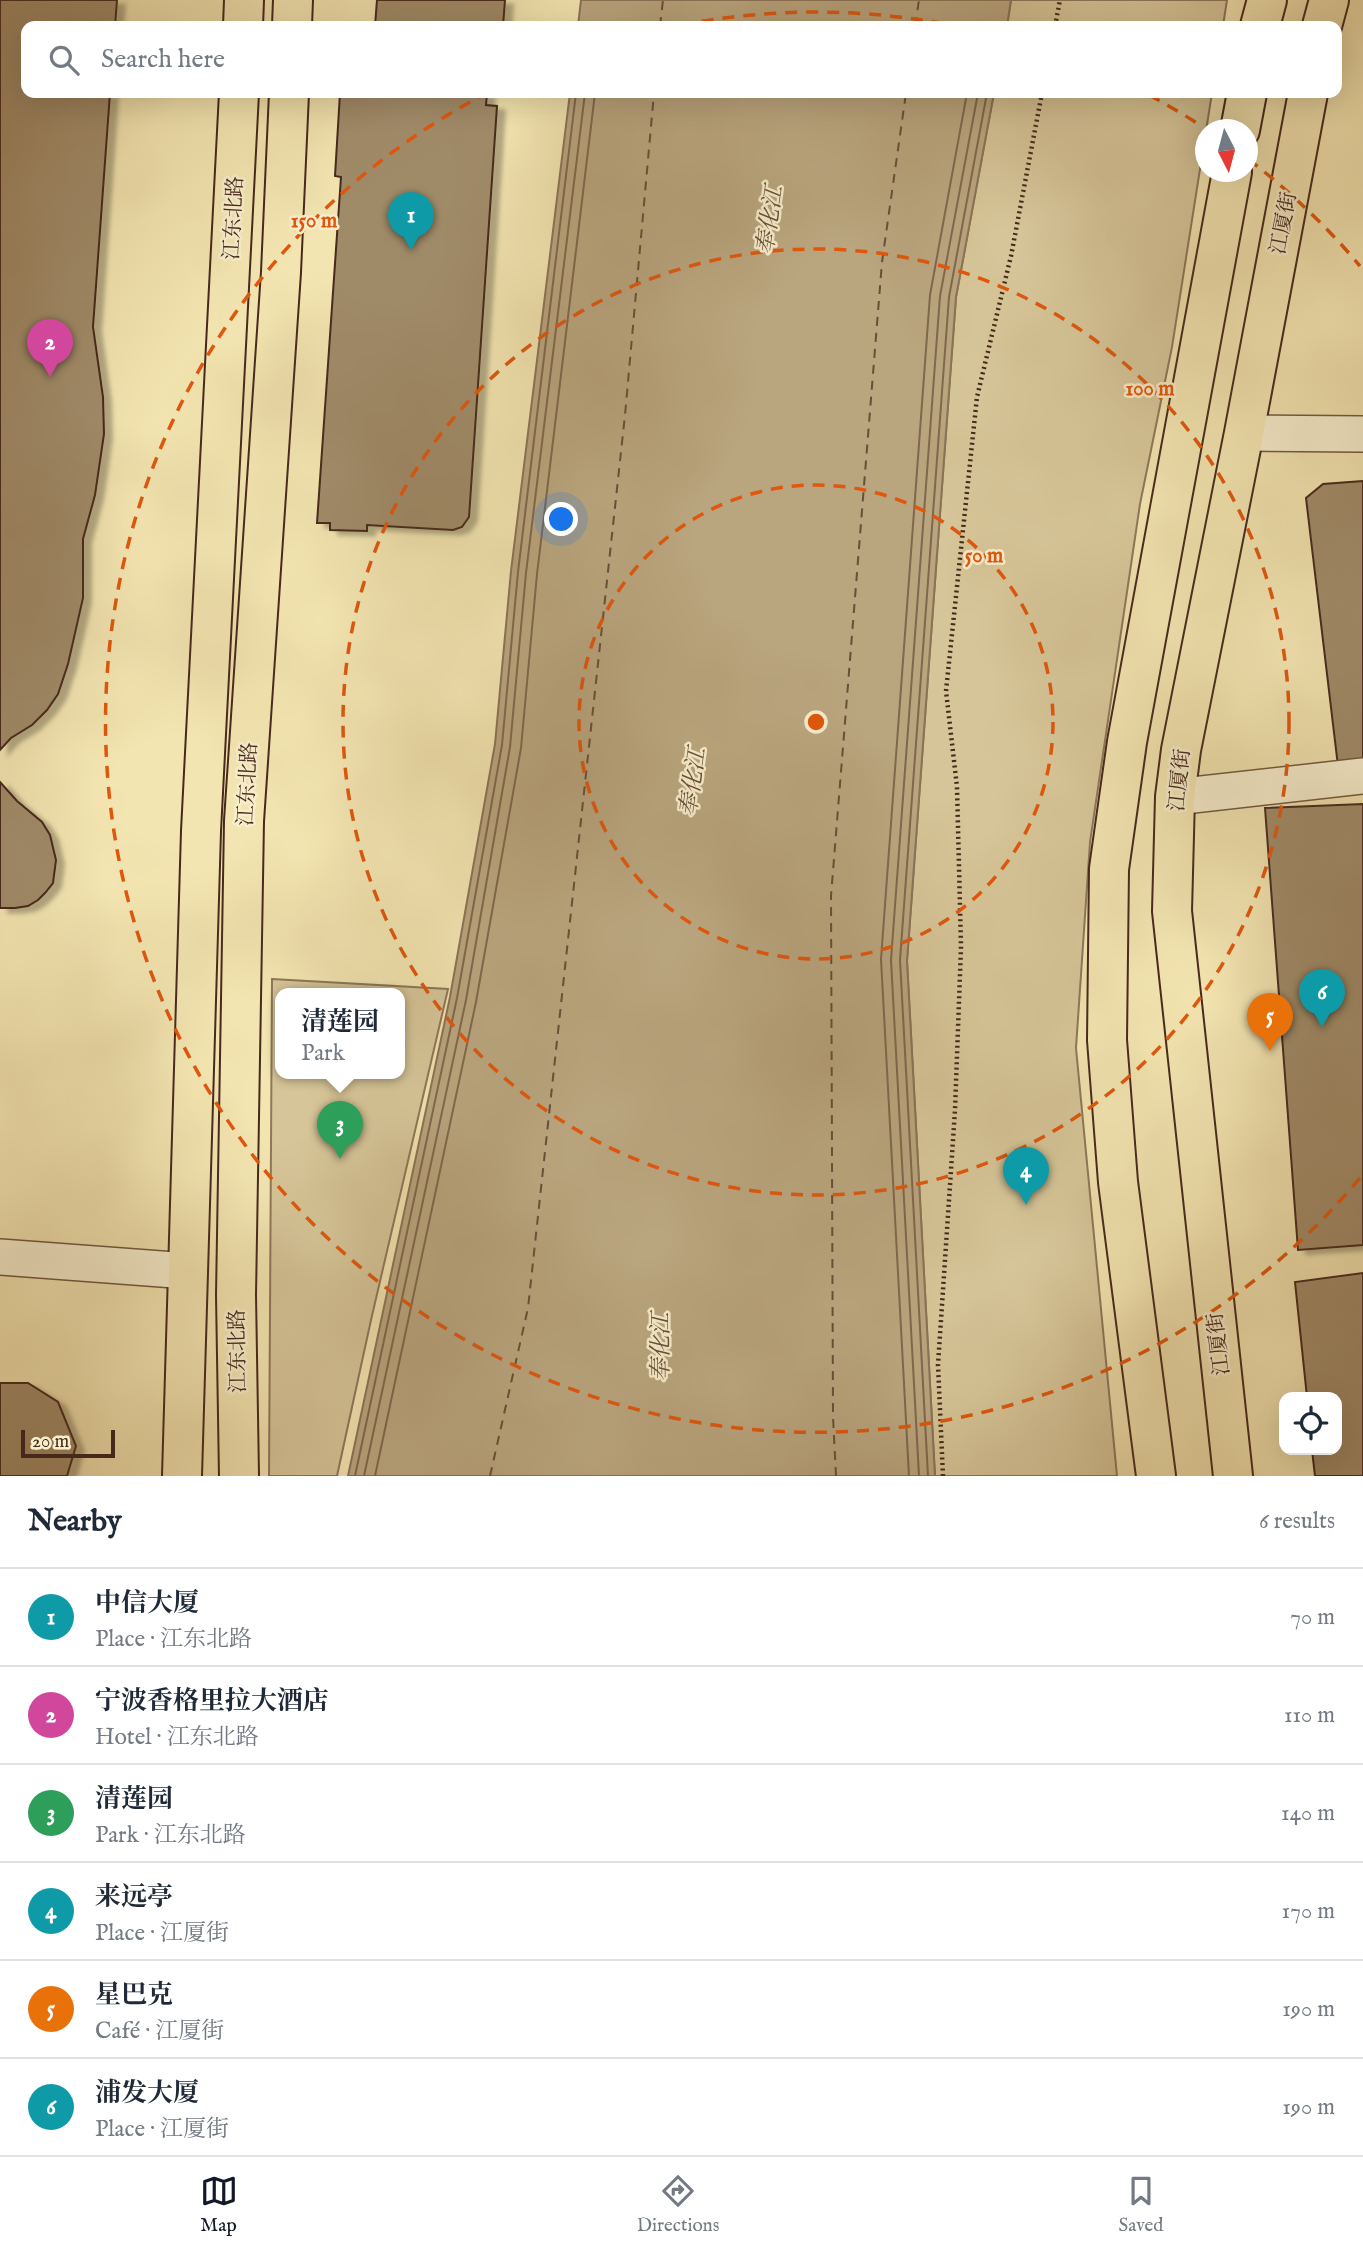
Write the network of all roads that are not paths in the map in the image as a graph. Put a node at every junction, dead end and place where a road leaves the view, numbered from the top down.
1 (244, 0) edge
2 (293, 0) edge
3 (1267, 0) edge
4 (1329, 0) edge
5 (243, 21) edge
6 (292, 21) edge
7 (1261, 21) edge
8 (1323, 21) edge
9 (239, 98) edge
10 (289, 98) edge
11 (1246, 98) edge
12 (1307, 98) edge
13 (1242, 119) edge
14 (1230, 182) edge
15 (1244, 433) junction
16 (1363, 434) edge
17 (1363, 776) edge
18 (1175, 797) junction
19 (0, 1257) edge
20 (188, 1271) junction
21 (182, 1476) edge
22 (239, 1476) edge
23 (1156, 1476) edge
24 (1233, 1476) edge

1 - 5 main road
2 - 6 main road
3 - 7 main road
4 - 8 main road
9 - 20 main road, 江东北路
10 - 22 main road, 江东北路
11 - 13 main road
12 - 15 main road, 江厦街
14 - 23 main road
15 - 16 street
15 - 18 main road, 江厦街
17 - 18 street
18 - 24 main road, 江厦街
19 - 20 street
20 - 21 main road, 江东北路

